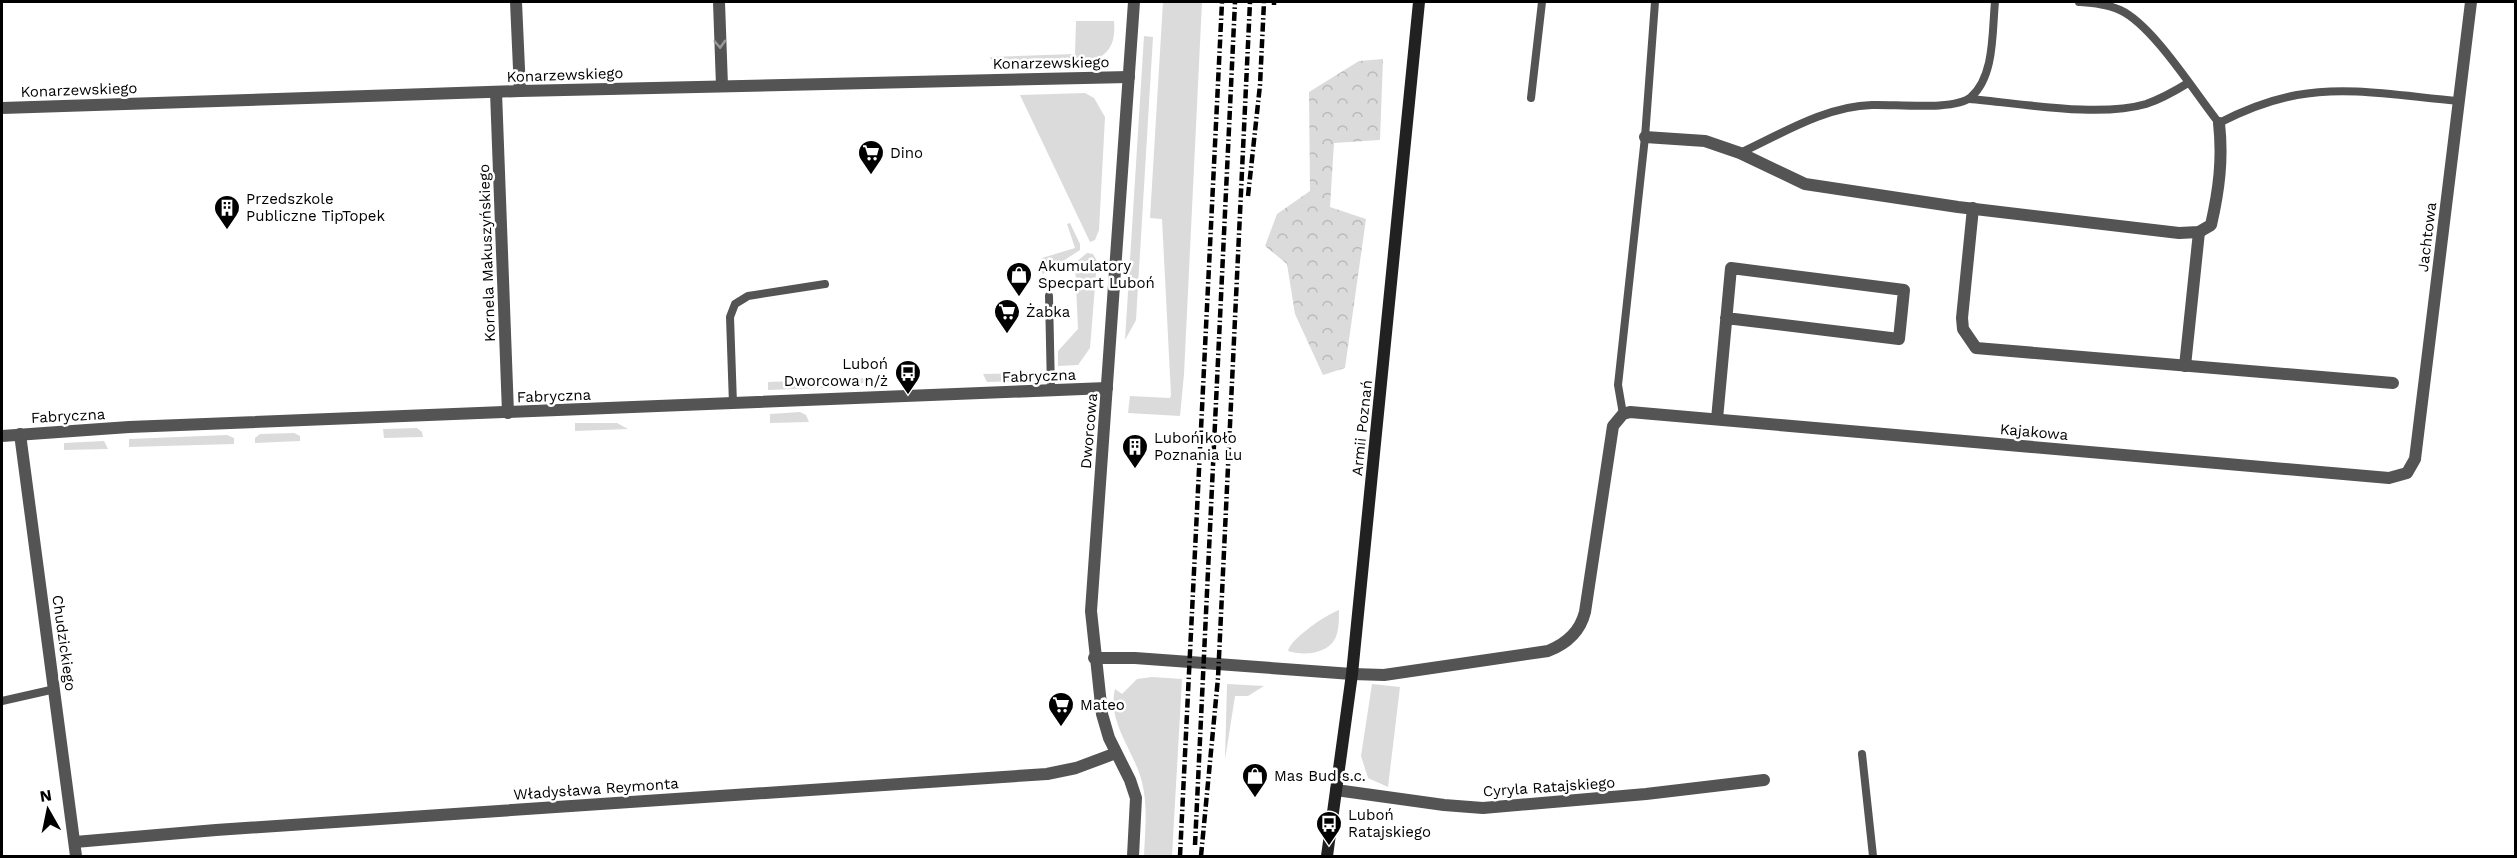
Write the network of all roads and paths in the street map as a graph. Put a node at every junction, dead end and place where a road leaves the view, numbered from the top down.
1 (516, 2) edge
2 (719, 2) edge
3 (1134, 2) edge
4 (1419, 2) edge
5 (1542, 2) edge
6 (1655, 2) edge
7 (1995, 2) edge
8 (2079, 2) edge
9 (2471, 2) edge
10 (2121, 6) edge
11 (1129, 77) junction
12 (2188, 83) junction
13 (722, 86) junction
14 (519, 91) junction
15 (496, 92) junction
16 (1531, 98) dead end
17 (1969, 99) junction
18 (2459, 101) junction
19 (2, 108) edge
20 (2218, 123) junction
21 (1645, 137) junction
22 (1740, 153) junction
23 (1973, 208) junction
24 (2199, 232) junction
25 (825, 285) dead end
26 (1048, 296) dead end
27 (1726, 318) junction
28 (2186, 366) junction
29 (2394, 383) dead end
30 (1107, 388) junction
31 (1051, 390) junction
32 (733, 404) junction
33 (507, 413) junction
34 (1623, 414) junction
35 (1718, 419) junction
36 (21, 434) junction
37 (2, 436) edge
38 (2407, 473) joint
39 (1094, 658) junction
40 (1352, 674) junction
41 (55, 689) junction
42 (2, 701) edge
43 (1116, 753) junction
44 (1862, 754) dead end
45 (1764, 780) dead end
46 (1336, 790) junction
47 (75, 842) junction
48 (76, 856) edge
49 (1133, 856) edge
50 (1327, 856) edge
51 (1873, 856) edge

1 - 14 street
2 -> 13 street
3 - 11 street, Dworcowa
4 - 40 main road, Armii Poznań
5 - 16 lane
6 - 21 lane
7 - 17 lane
8 - 10 lane
9 - 18 street, Jachtowa
10 - 12 lane
11 - 13 street, Konarzewskiego
11 - 30 street, Dworcowa
12 - 17 lane
12 - 20 lane
13 - 14 street, Konarzewskiego
14 - 15 street, Konarzewskiego
15 - 19 street, Konarzewskiego
15 - 33 street, Kornela Makuszyńskiego
17 - 22 lane
18 - 20 lane
18 - 38 street, Jachtowa
20 - 24 street
21 - 22 street
21 - 34 lane
22 - 23 street
23 - 24 street
23 - 28 street
24 - 28 street
25 - 32 lane
26 - 31 lane
27 - 27 street
27 - 35 street
28 - 29 street
30 - 31 street, Fabryczna
30 - 39 street, Dworcowa
31 - 32 street, Fabryczna
32 - 33 street, Fabryczna
33 - 36 street, Fabryczna
34 - 35 street, Kajakowa
34 - 40 street
35 - 38 street, Kajakowa
36 - 37 street, Fabryczna
36 - 41 street, Chudzickiego
39 - 40 street
39 - 43 street, Dworcowa
40 - 46 main road, Armii Poznań
41 - 42 lane
41 - 47 street, Chudzickiego
43 - 47 street, Władysława Reymonta
43 - 49 street, Dworcowa
44 - 51 lane
45 - 46 street, Cyryla Ratajskiego
46 - 50 main road, Armii Poznań
47 - 48 street, Chudzickiego

